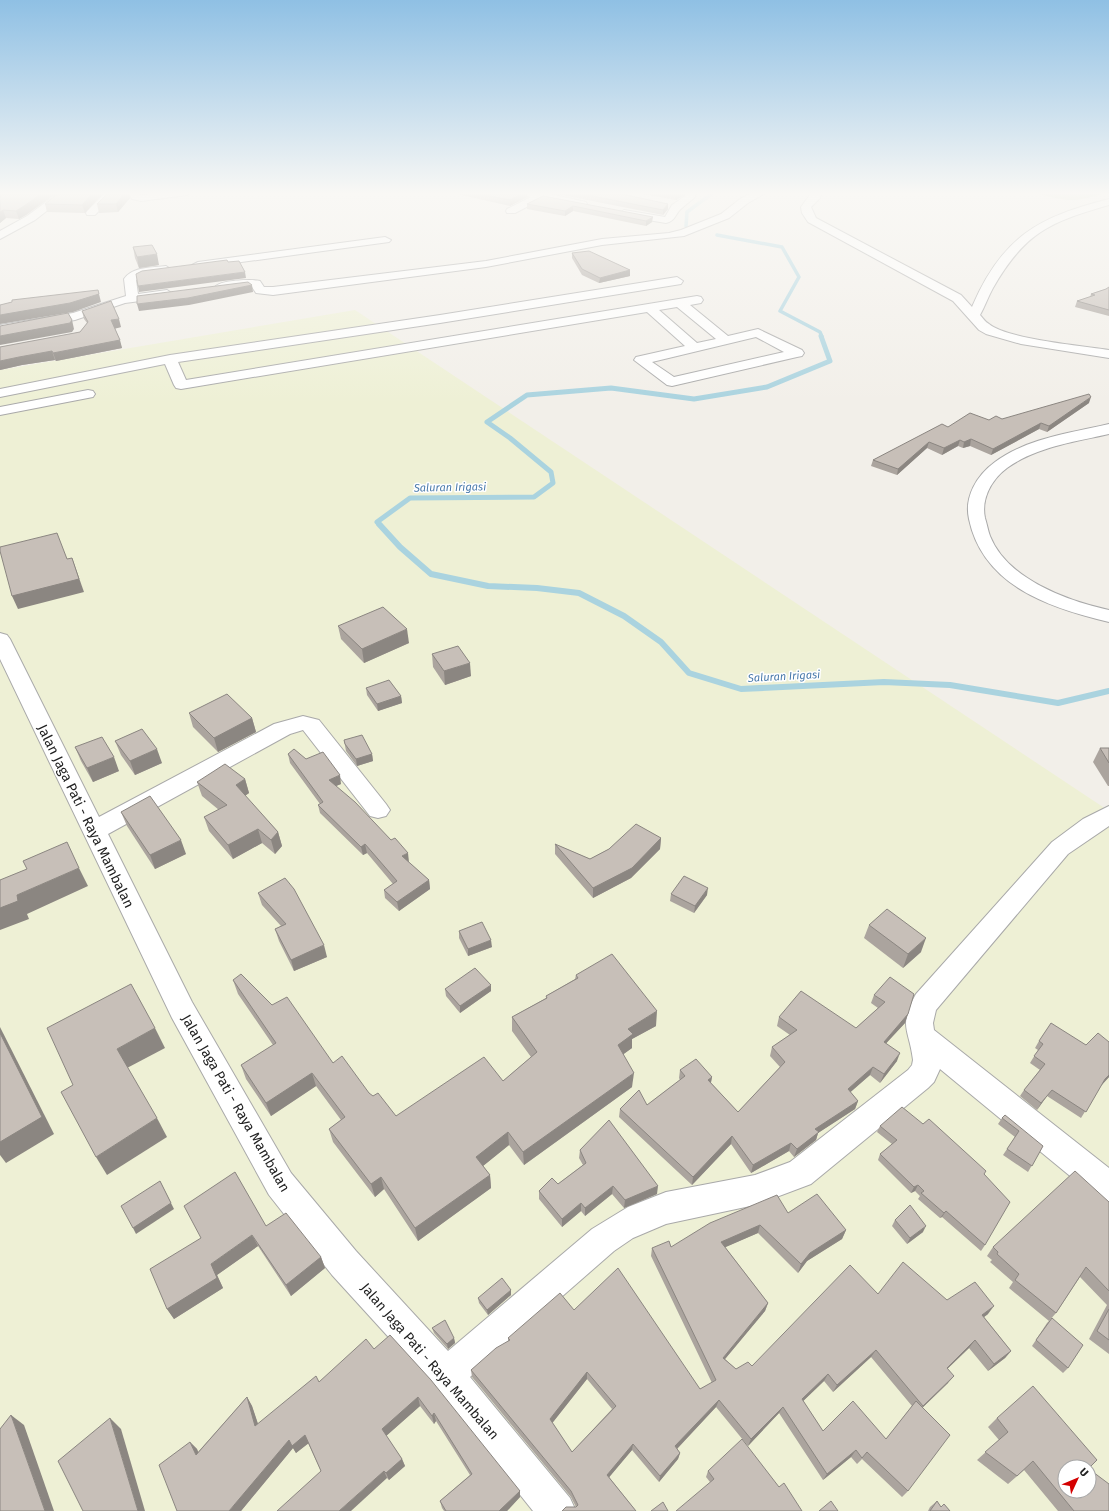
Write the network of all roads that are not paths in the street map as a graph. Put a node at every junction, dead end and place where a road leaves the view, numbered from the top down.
1 (216, 263) edge
2 (494, 263) edge
3 (892, 263) edge
4 (1004, 263) edge
5 (190, 266) edge
6 (175, 268) edge
7 (667, 272) dead end
8 (677, 281) junction
9 (206, 289) edge
10 (176, 293) edge
11 (134, 299) junction
12 (680, 303) junction
13 (650, 308) junction
14 (974, 315) junction
15 (75, 316) junction
16 (440, 320) junction
17 (0, 329) edge
18 (83, 329) edge
19 (458, 338) junction
20 (725, 340) junction
21 (695, 348) junction
22 (1109, 354) edge
23 (170, 359) junction
24 (0, 393) edge
25 (88, 394) dead end
26 (0, 411) edge
27 (1109, 429) edge
28 (1109, 616) edge
29 (0, 639) edge
30 (378, 810) dead end
31 (1109, 815) edge
32 (94, 831) junction
33 (922, 1036) junction
34 (1109, 1188) edge
35 (446, 1375) junction
36 (557, 1511) edge

1 - 5 street
2 - 9 street
3 - 14 street
4 - 14 street
6 - 11 street
7 - 8 street
8 - 12 street
8 - 16 street
10 - 11 street
11 - 15 street
12 - 13 street
12 - 20 street
13 - 19 street
13 - 21 street
14 - 22 street
15 - 17 street
15 - 18 street
16 - 19 street
16 - 23 street
19 - 23 street
20 - 21 street
20 - 21 street
23 - 24 street
25 - 26 street
27 - 28 street
29 - 32 street, Jalan Jaga Pati - Raya Mambalan
30 - 32 street
31 - 33 street
32 - 35 street, Jalan Jaga Pati - Raya Mambalan
33 - 34 street
33 - 35 street
35 - 36 street, Jalan Jaga Pati - Raya Mambalan

